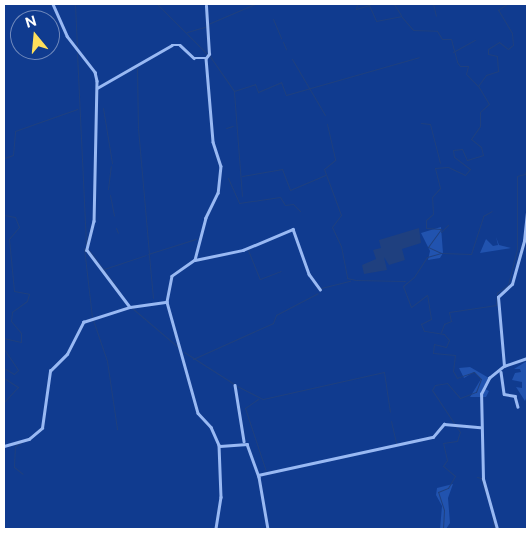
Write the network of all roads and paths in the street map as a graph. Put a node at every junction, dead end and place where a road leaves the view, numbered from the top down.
1 (53, 4) edge
2 (206, 6) dead end
3 (206, 58) junction
4 (97, 88) junction
5 (527, 210) edge
6 (194, 260) junction
7 (320, 290) dead end
8 (167, 302) junction
9 (130, 307) junction
10 (527, 358) edge
11 (504, 366) junction
12 (501, 372) junction
13 (235, 385) dead end
14 (518, 408) dead end
15 (480, 426) junction
16 (244, 441) junction
17 (219, 445) junction
18 (4, 446) edge
19 (258, 476) junction
20 (216, 529) edge
21 (268, 529) edge
22 (497, 529) edge

1 - 4 street
2 - 3 street
3 - 4 street
3 - 6 street
4 - 9 street
5 - 11 street
6 - 7 street
6 - 8 street
8 - 9 street
8 - 17 street
9 - 18 street
10 - 11 street
11 - 12 street
12 - 14 street
12 - 15 street
13 - 16 street
15 - 19 street
15 - 22 street
16 - 17 street
16 - 19 street
17 - 20 street
19 - 21 street

